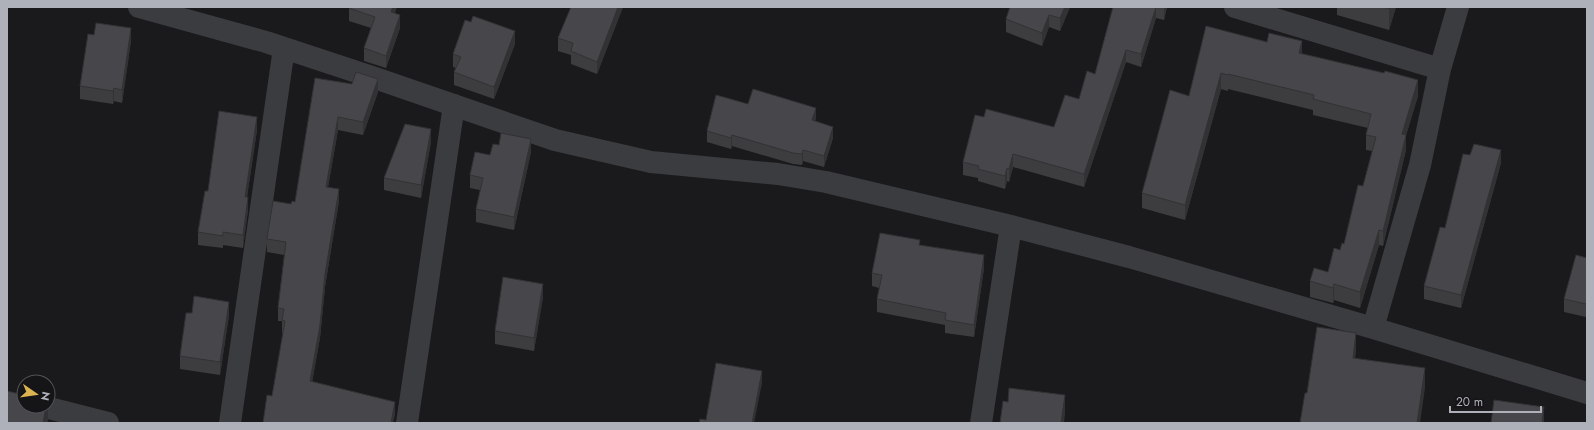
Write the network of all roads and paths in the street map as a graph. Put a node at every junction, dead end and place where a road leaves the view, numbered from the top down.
1 (139, 7) edge
2 (1235, 7) edge
3 (1458, 7) edge
4 (284, 48) junction
5 (1440, 69) junction
6 (454, 104) junction
7 (1011, 226) junction
8 (1373, 328) junction
9 (1587, 392) edge
10 (56, 410) edge
11 (108, 423) edge
12 (230, 423) edge
13 (407, 423) edge
14 (981, 423) edge

1 - 4 street
2 - 5 street
3 - 5 street
4 - 6 street
4 - 12 street
5 - 8 street
6 - 7 street
6 - 13 street
7 - 8 street
7 - 14 street
8 - 9 street
10 - 11 street

